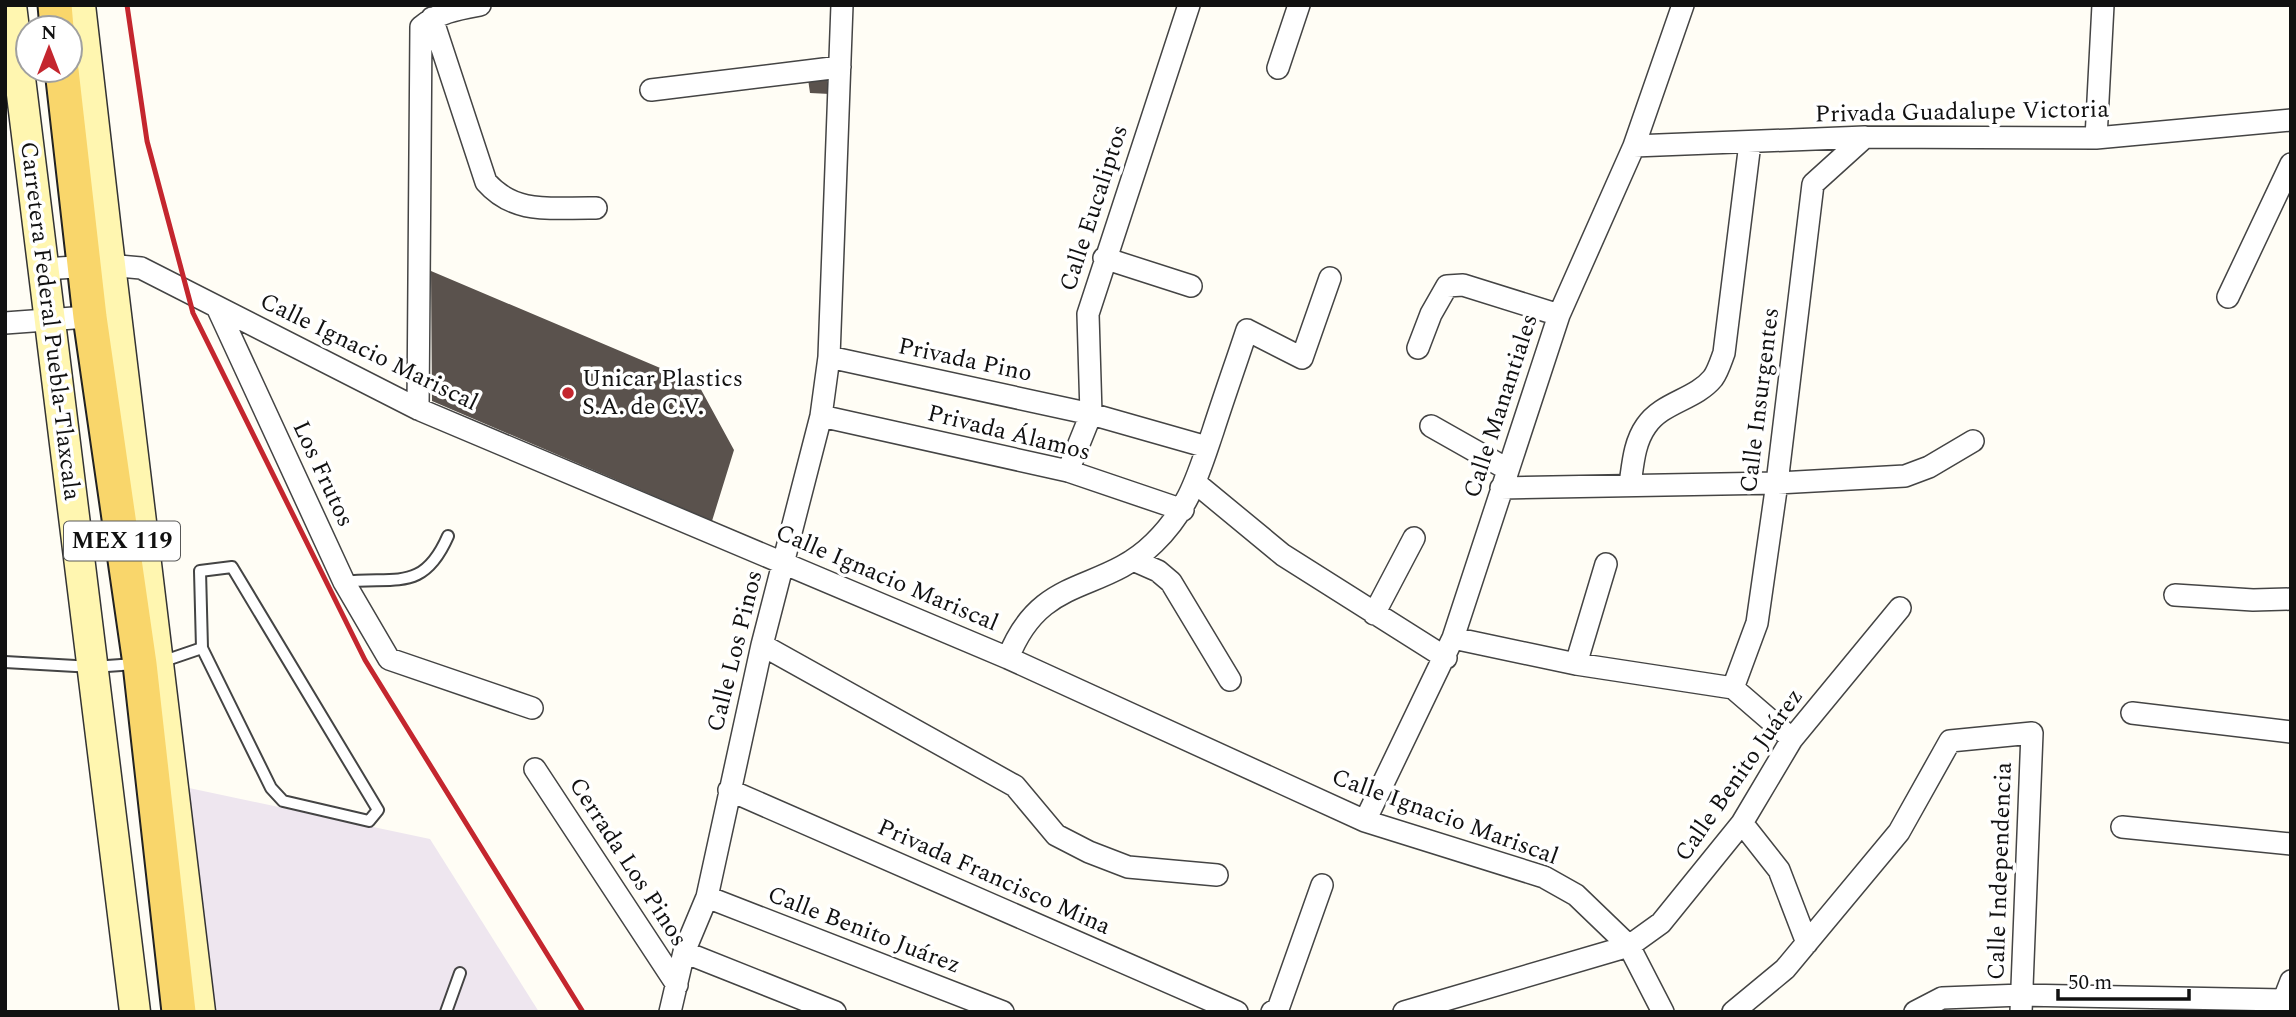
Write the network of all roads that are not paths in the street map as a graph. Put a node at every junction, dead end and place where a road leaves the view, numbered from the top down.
1 (80, 5) edge
2 (480, 5) edge
3 (842, 5) edge
4 (1189, 5) edge
5 (1299, 5) edge
6 (1683, 5) edge
7 (2103, 5) edge
8 (443, 11) edge
9 (840, 67) junction
10 (1278, 68) dead end
11 (33, 84) edge
12 (63, 84) edge
13 (651, 90) dead end
14 (2291, 120) edge
15 (1865, 137) junction
16 (2096, 138) junction
17 (1750, 143) junction
18 (1634, 146) junction
19 (2291, 164) edge
20 (596, 208) dead end
21 (1104, 258) junction
22 (75, 267) junction
23 (1330, 278) dead end
24 (1191, 286) dead end
25 (2228, 297) dead end
26 (217, 307) junction
27 (1559, 315) junction
28 (81, 318) junction
29 (5, 323) edge
30 (1418, 348) dead end
31 (829, 357) junction
32 (418, 410) junction
33 (1091, 414) junction
34 (821, 416) junction
35 (1431, 426) dead end
36 (1973, 441) dead end
37 (1207, 447) junction
38 (1068, 471) junction
39 (1504, 479) junction
40 (1777, 483) junction
41 (1197, 484) junction
42 (1630, 484) junction
43 (1182, 510) junction
44 (448, 536) dead end
45 (1413, 538) dead end
46 (1133, 560) junction
47 (784, 561) junction
48 (1606, 564) dead end
49 (344, 582) junction
50 (2175, 595) dead end
51 (2291, 599) edge
52 (1900, 608) dead end
53 (1374, 614) junction
54 (762, 645) junction
55 (202, 648) junction
56 (1449, 648) junction
57 (1008, 658) junction
58 (5, 662) edge
59 (1576, 664) junction
60 (128, 665) junction
61 (1230, 680) dead end
62 (1733, 688) junction
63 (531, 708) dead end
64 (2132, 713) dead end
65 (2291, 732) edge
66 (1792, 739) junction
67 (535, 769) dead end
68 (729, 790) junction
69 (1365, 821) junction
70 (1742, 823) junction
71 (2122, 827) dead end
72 (2291, 845) edge
73 (1217, 875) dead end
74 (1322, 885) dead end
75 (707, 897) junction
76 (1807, 943) junction
77 (1629, 946) junction
78 (684, 952) junction
79 (460, 973) dead end
80 (677, 985) junction
81 (2285, 998) edge
82 (2021, 1003) edge
83 (135, 1012) edge
84 (158, 1012) edge
85 (179, 1012) edge
86 (200, 1012) edge
87 (446, 1012) edge
88 (670, 1012) edge
89 (835, 1012) edge
90 (1003, 1012) edge
91 (1237, 1012) edge
92 (1272, 1012) edge
93 (1404, 1012) edge
94 (1663, 1012) edge
95 (1733, 1012) edge
96 (1915, 1012) edge

1 - 22 main road, Carretera Federal Puebla-Tlaxcala
2 - 8 street
3 - 9 street, Calle Los Pinos
4 - 21 street, Calle Eucaliptos
5 - 10 street
6 - 18 street, Calle Manantiales
7 - 16 street
8 - 20 street
8 - 32 street
9 - 13 street
9 - 31 street, Calle Los Pinos
11 - 22 main road, Carretera Federal Puebla-Tlaxcala / MEX 119
12 - 22 main road, Carretera Federal Puebla-Tlaxcala / MEX 119
14 - 16 street, Privada Guadalupe Victoria
15 - 16 street, Privada Guadalupe Victoria
15 - 17 street, Privada Guadalupe Victoria
15 - 40 street, Calle Insurgentes
17 - 18 street, Privada Guadalupe Victoria
17 - 42 street
18 - 27 street, Calle Manantiales
19 - 25 street
21 - 24 street
21 - 33 street, Calle Eucaliptos
22 - 26 street, Calle Ignacio Mariscal
22 - 28 main road, Carretera Federal Puebla-Tlaxcala / MEX 119
22 - 28 main road, Carretera Federal Puebla-Tlaxcala
23 - 37 street
26 - 32 street, Calle Ignacio Mariscal
26 - 49 street, Los Frutos
27 - 30 street
27 - 39 street, Calle Manantiales
28 - 29 street
28 - 60 main road, Carretera Federal Puebla-Tlaxcala / MEX 119
28 - 60 main road, Carretera Federal Puebla-Tlaxcala
31 - 33 street, Privada Pino
31 - 34 street, Calle Los Pinos
32 - 47 street, Calle Ignacio Mariscal
33 - 37 street, Privada Pino
33 - 38 street, Calle Eucaliptos
34 - 38 street, Privada Álamos
34 - 47 street, Calle Los Pinos
35 - 39 street
36 - 40 street
37 - 41 street
38 - 43 street, Privada Álamos
39 - 42 street
39 - 56 street, Calle Manantiales
40 - 42 street
40 - 62 street, Calle Insurgentes
41 - 43 street
41 - 53 street
43 - 46 street
44 - 49 lane
45 - 53 street
46 - 57 street
46 - 61 street
47 - 54 street, Calle Los Pinos
47 - 57 street, Calle Ignacio Mariscal
48 - 59 street
49 - 63 street, Los Frutos
50 - 51 street
52 - 66 street, Calle Benito Juárez
53 - 56 street
54 - 68 street, Calle Los Pinos
54 - 73 street
55 - 55 lane
55 - 60 lane
56 - 59 street
56 - 69 street, Calle Manantiales
57 - 69 street, Calle Ignacio Mariscal
58 - 60 lane
59 - 62 street
60 - 83 main road, Carretera Federal Puebla-Tlaxcala
60 - 84 main road, Carretera Federal Puebla-Tlaxcala / MEX 119
60 - 85 main road, Carretera Federal Puebla-Tlaxcala / MEX 119
60 - 86 main road, Carretera Federal Puebla-Tlaxcala
62 - 66 street
64 - 65 street
66 - 70 street, Calle Benito Juárez
67 - 80 street, Cerrada Los Pinos
68 - 75 street, Calle Los Pinos
68 - 91 street, Privada Francisco Mina
69 - 77 street, Calle Ignacio Mariscal
70 - 76 street
70 - 77 street, Calle Benito Juárez
71 - 72 street
74 - 92 street
75 - 78 street, Calle Los Pinos
75 - 90 street, Calle Benito Juárez
76 - 82 street, Calle Independencia
76 - 95 street
77 - 93 street, Calle Benito Juárez
77 - 94 street, Calle Ignacio Mariscal
78 - 80 street, Calle Los Pinos
78 - 89 street
79 - 87 lane
80 - 88 street, Calle Los Pinos
81 - 82 street
82 - 96 street

